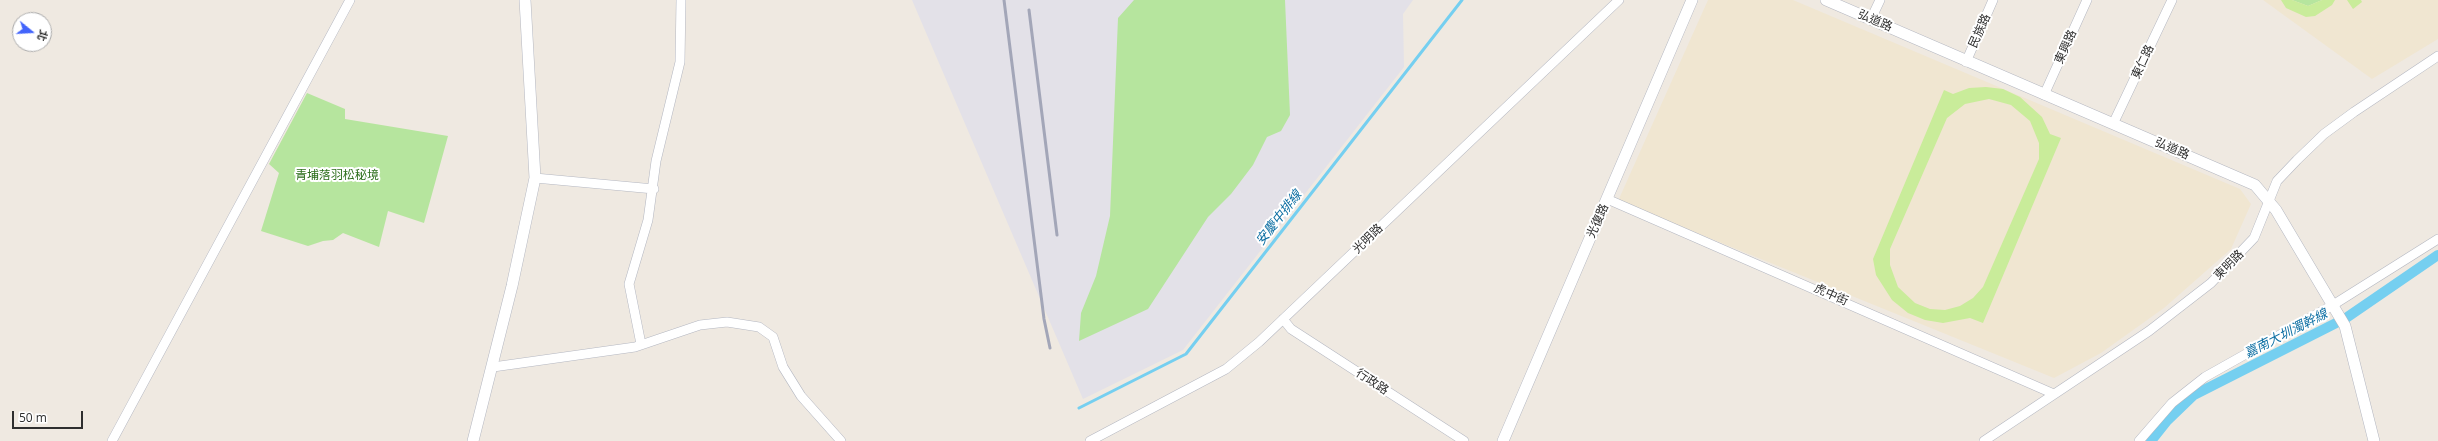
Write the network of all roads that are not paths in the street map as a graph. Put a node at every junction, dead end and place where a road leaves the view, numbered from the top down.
1 (350, 0) edge
2 (525, 0) edge
3 (681, 0) edge
4 (1619, 0) edge
5 (1692, 0) edge
6 (1826, 0) edge
7 (1880, 0) edge
8 (1993, 0) edge
9 (2087, 0) edge
10 (2172, 0) edge
11 (1871, 19) junction
12 (2438, 56) edge
13 (1966, 62) junction
14 (2044, 95) junction
15 (2113, 124) junction
16 (535, 178) junction
17 (654, 189) junction
18 (1607, 199) junction
19 (2269, 200) junction
20 (2438, 239) edge
21 (2335, 308) junction
22 (1283, 319) junction
23 (641, 344) junction
24 (493, 367) junction
25 (2054, 394) junction
26 (112, 441) edge
27 (473, 441) edge
28 (841, 441) edge
29 (1090, 441) edge
30 (1464, 441) edge
31 (1503, 441) edge
32 (1984, 441) edge
33 (2139, 441) edge
34 (2374, 441) edge

1 - 26 street
2 - 16 street
3 - 17 street
4 - 22 street, 光明路
5 - 18 street, 光復路
6 - 11 street, 弘道路
7 - 11 street
8 - 13 street, 民族路
9 - 14 street, 東興路
10 - 15 street, 東仁路
11 - 13 street, 弘道路
12 - 19 street, 東明路
13 - 14 street, 弘道路
14 - 15 street, 弘道路
15 - 19 street, 弘道路
16 - 17 street
16 - 24 street
17 - 23 street
18 - 25 street, 虎中街
18 - 31 street, 光復路
19 - 21 street, 弘道路
19 - 25 street, 東明路
20 - 21 street
21 - 33 street
21 - 34 street, 弘道路
22 - 29 street, 光明路
22 - 30 street, 行政路
23 - 24 street
23 - 28 street
24 - 27 street
25 - 32 street, 東明路

